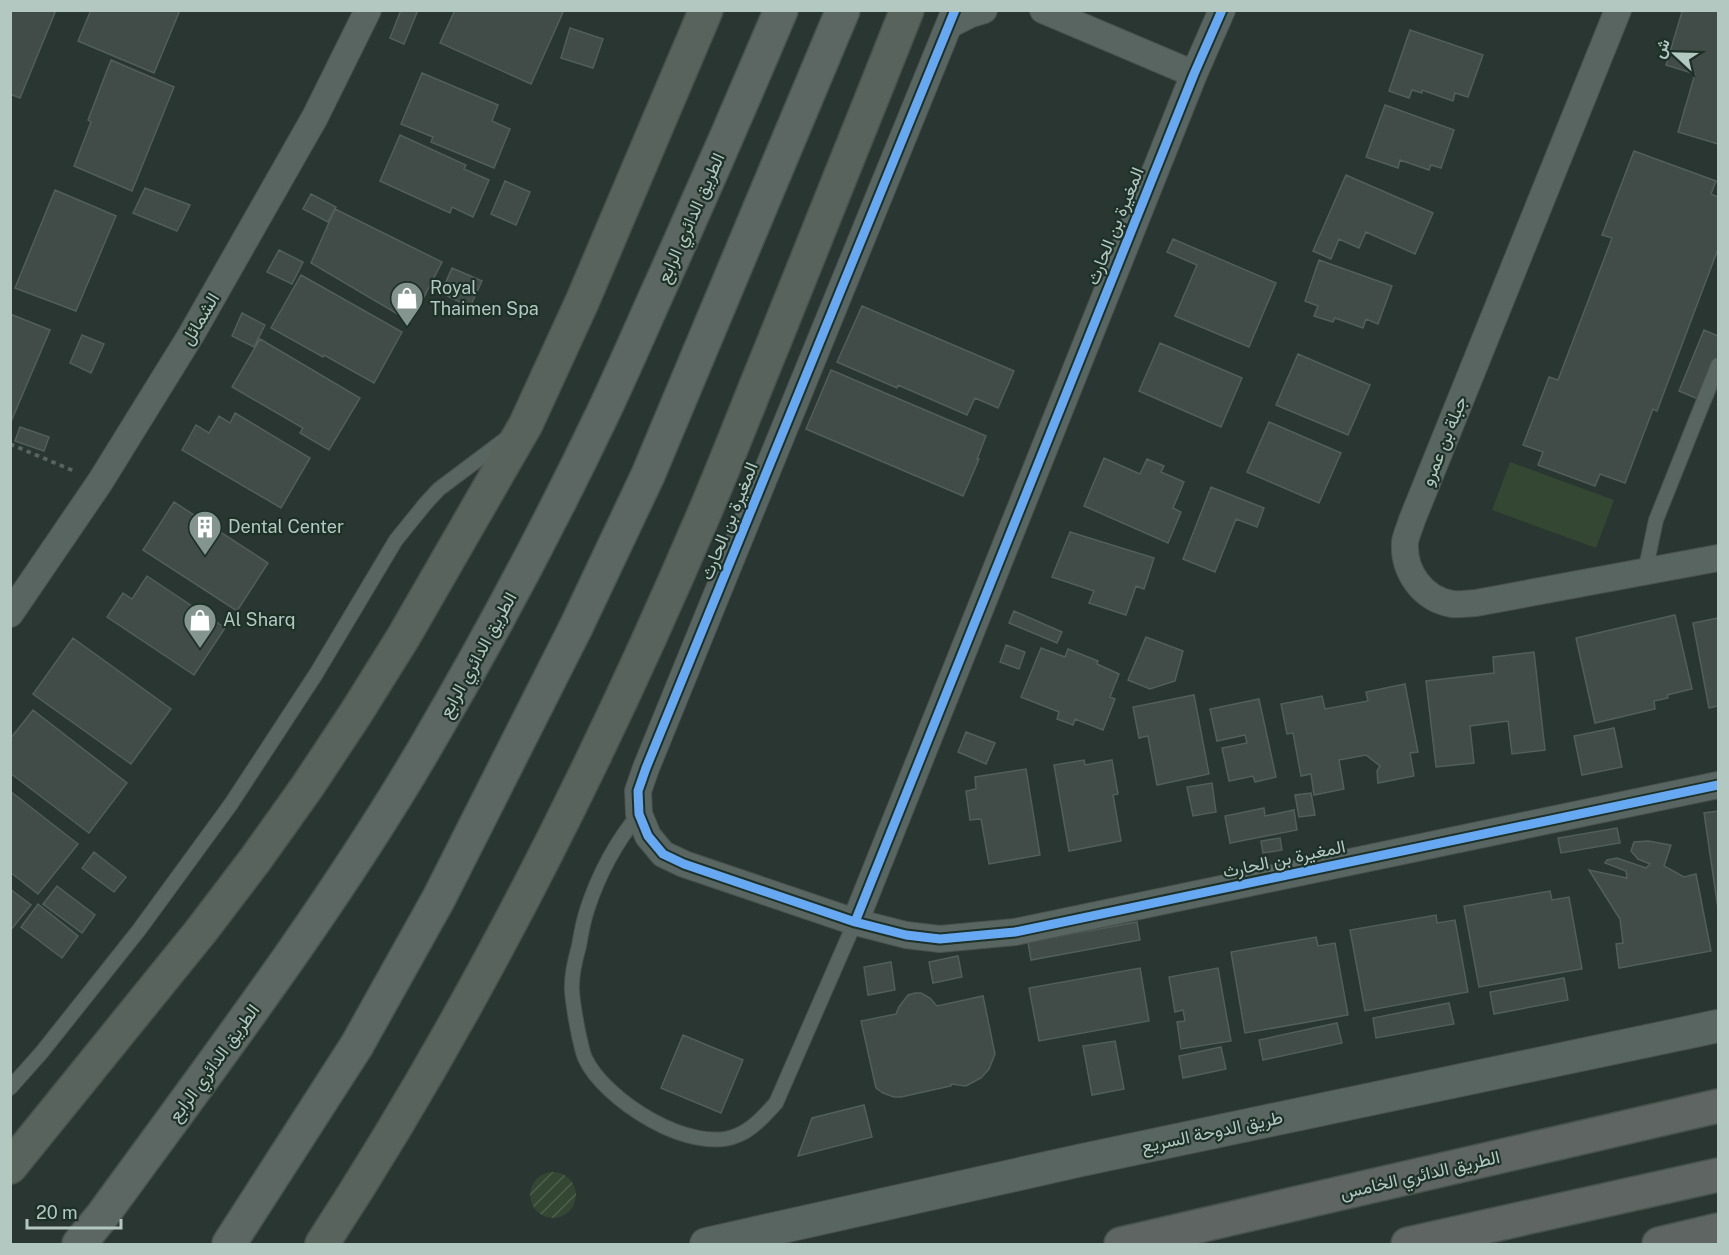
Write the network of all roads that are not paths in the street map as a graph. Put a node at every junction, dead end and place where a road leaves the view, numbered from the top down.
1 (368, 10) edge
2 (706, 10) edge
3 (781, 10) edge
4 (843, 10) edge
5 (907, 10) edge
6 (984, 10) edge
7 (1043, 10) edge
8 (1222, 10) edge
9 (1618, 10) edge
10 (952, 18) edge
11 (1194, 74) junction
12 (1719, 365) edge
13 (526, 424) junction
14 (1719, 558) edge
15 (1645, 572) junction
16 (10, 614) edge
17 (1719, 785) edge
18 (639, 814) junction
19 (855, 922) junction
20 (1719, 1026) edge
21 (10, 1088) edge
22 (1719, 1106) edge
23 (10, 1167) edge
24 (1719, 1176) edge
25 (1719, 1230) edge
26 (79, 1245) edge
27 (229, 1245) edge
28 (322, 1245) edge
29 (706, 1245) edge
30 (1121, 1245) edge
31 (1408, 1245) edge
32 (1659, 1245) edge

1 - 16 street, الشمائل
2 - 13 main road
3 - 26 main road, الطريق الدائري الرابع
4 - 27 main road
5 - 28 main road
6 - 10 street, المغيرة بن الحارث
7 - 11 street
8 - 11 street, المغيرة بن الحارث
9 - 15 street, جبلة بن عمرو
10 - 18 street, المغيرة بن الحارث
11 - 19 street, المغيرة بن الحارث
12 - 15 lane
13 - 21 lane
13 - 23 main road
14 - 15 street, جبلة بن عمرو
17 - 19 street, المغيرة بن الحارث
18 - 19 street, المغيرة بن الحارث
18 - 19 lane
20 - 29 street, طريق الدوحة السريع
22 - 30 highway, الطريق الدائري الخامس
24 - 31 highway
25 - 32 highway

